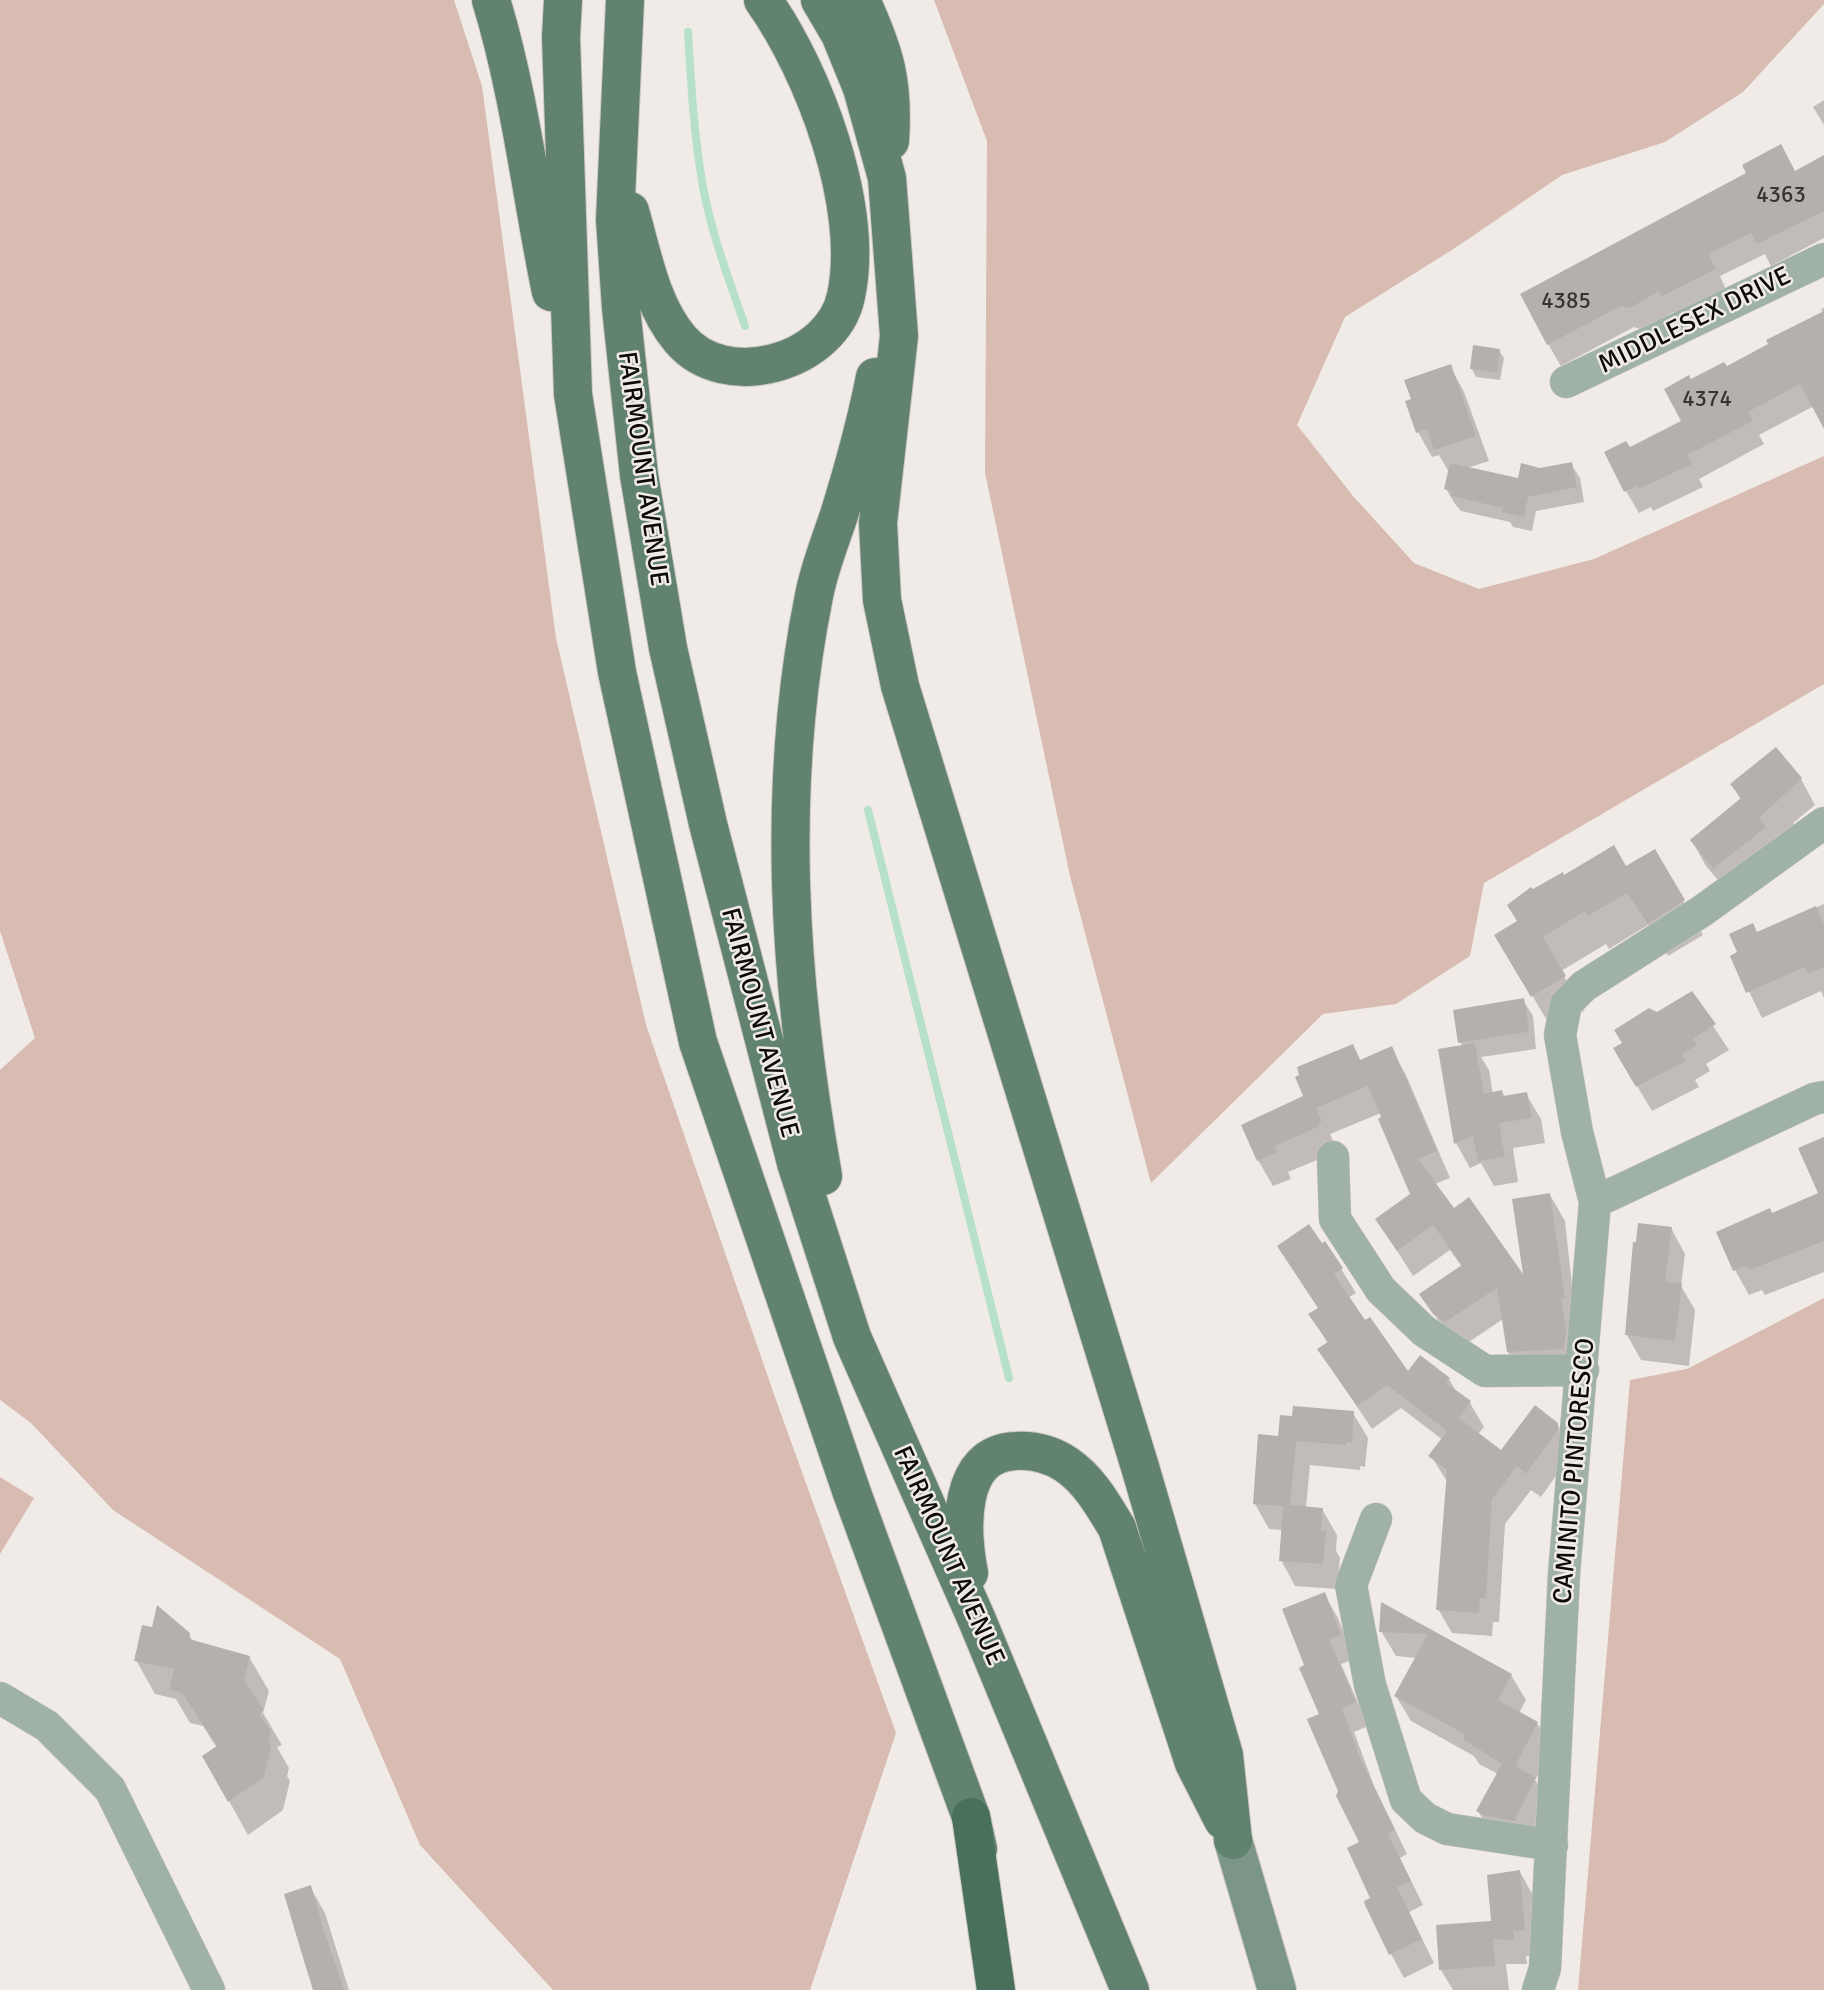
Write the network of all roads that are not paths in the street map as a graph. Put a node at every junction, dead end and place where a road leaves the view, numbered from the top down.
1 (491, 0) edge
2 (563, 0) edge
3 (625, 0) edge
4 (763, 0) edge
5 (820, 0) edge
6 (862, 0) edge
7 (619, 175) junction
8 (887, 178) junction
9 (1824, 259) edge
10 (894, 282) junction
11 (1566, 382) dead end
12 (573, 394) junction
13 (1824, 823) edge
14 (1824, 1097) edge
15 (1333, 1157) dead end
16 (1595, 1202) junction
17 (852, 1337) junction
18 (1583, 1370) junction
19 (1376, 1519) dead end
20 (977, 1620) junction
21 (0, 1698) edge
22 (971, 1817) junction
23 (1233, 1840) junction
24 (1552, 1844) junction
25 (209, 1990) edge
26 (996, 1990) edge
27 (1013, 1990) edge
28 (1130, 1990) edge
29 (1277, 1990) edge
30 (1538, 1990) edge

1 - 12 main road
2 - 12 main road, FAIRMOUNT AVENUE
3 - 7 main road, FAIRMOUNT AVENUE
4 - 7 main road
5 - 8 main road
6 - 8 main road
7 - 17 main road, FAIRMOUNT AVENUE
8 - 10 main road
9 - 11 street, MIDDLESEX DRIVE
10 - 17 main road
10 - 23 main road
12 - 22 main road, FAIRMOUNT AVENUE
13 - 16 street, CAMINITO PINTORESCO
14 - 16 street
15 - 18 street
16 - 18 street, CAMINITO PINTORESCO
17 - 20 main road, FAIRMOUNT AVENUE
18 - 24 street, CAMINITO PINTORESCO
19 - 24 street
20 - 23 main road
20 - 28 main road, FAIRMOUNT AVENUE
21 - 25 street
22 - 26 highway
22 - 27 main road, FAIRMOUNT AVENUE
23 - 29 street
24 - 30 street, CAMINITO PINTORESCO

